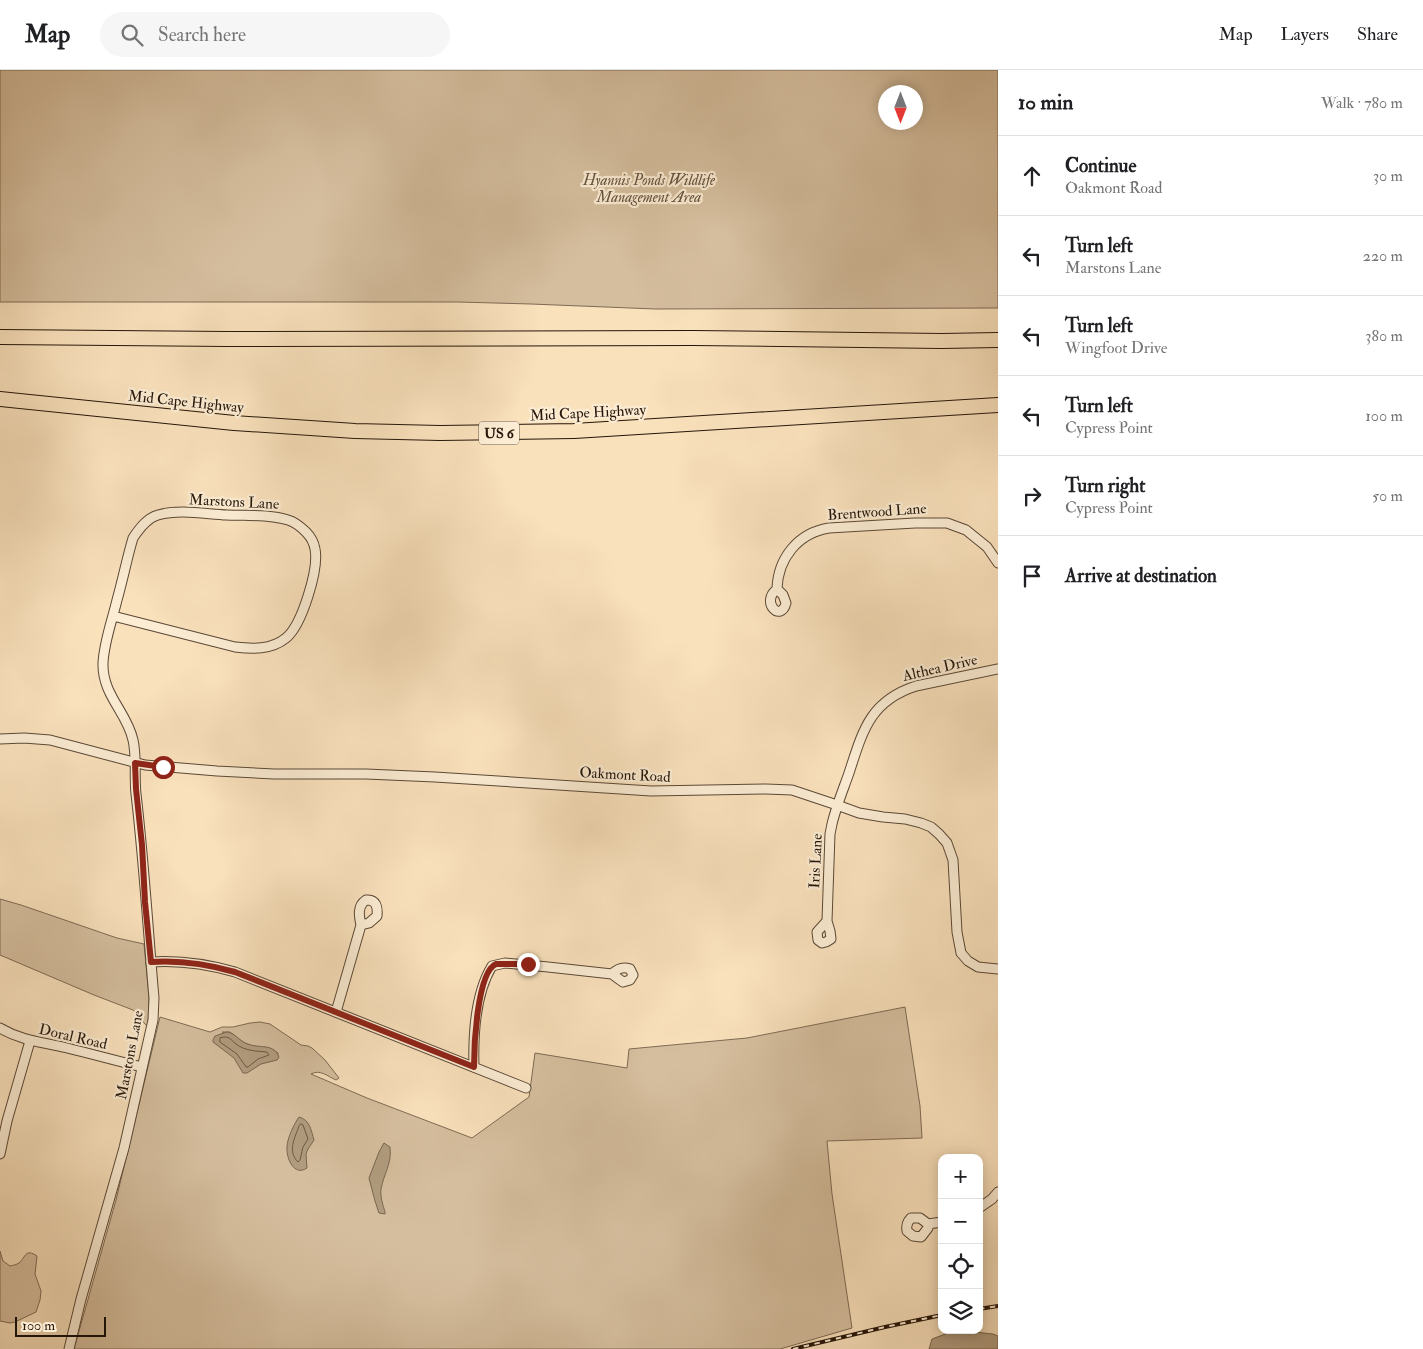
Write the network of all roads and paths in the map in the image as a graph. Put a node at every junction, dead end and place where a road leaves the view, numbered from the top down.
1 (0, 337) edge
2 (998, 340) edge
3 (0, 399) edge
4 (998, 405) edge
5 (998, 563) edge
6 (777, 589) dead end
7 (113, 616) junction
8 (998, 669) edge
9 (0, 738) edge
10 (135, 763) junction
11 (837, 805) junction
12 (826, 921) dead end
13 (361, 925) dead end
14 (151, 962) junction
15 (998, 969) edge
16 (612, 974) dead end
17 (336, 1012) junction
18 (0, 1028) edge
19 (30, 1041) junction
20 (142, 1067) junction
21 (474, 1067) junction
22 (526, 1088) dead end
23 (0, 1154) edge
24 (998, 1192) edge
25 (983, 1205) edge
26 (938, 1223) edge
27 (928, 1224) dead end
28 (69, 1349) edge

1 - 2 highway
3 - 4 highway, Mid Cape Highway / US 6
5 - 6 street, Brentwood Lane
7 - 7 street, Marstons Lane
7 - 10 street, Marstons Lane
8 - 11 street, Althea Drive
9 - 10 street, Oakmont Road
10 - 11 street, Oakmont Road
10 - 14 street, Marstons Lane
11 - 12 street, Iris Lane
11 - 15 street, Oakmont Road
13 - 17 street
14 - 17 street
14 - 20 street, Marstons Lane
16 - 21 street
17 - 21 street
18 - 19 street, Doral Road
19 - 20 street, Doral Road
19 - 23 street
20 - 28 street, Marstons Lane
21 - 22 street
24 - 25 street
26 - 27 street

